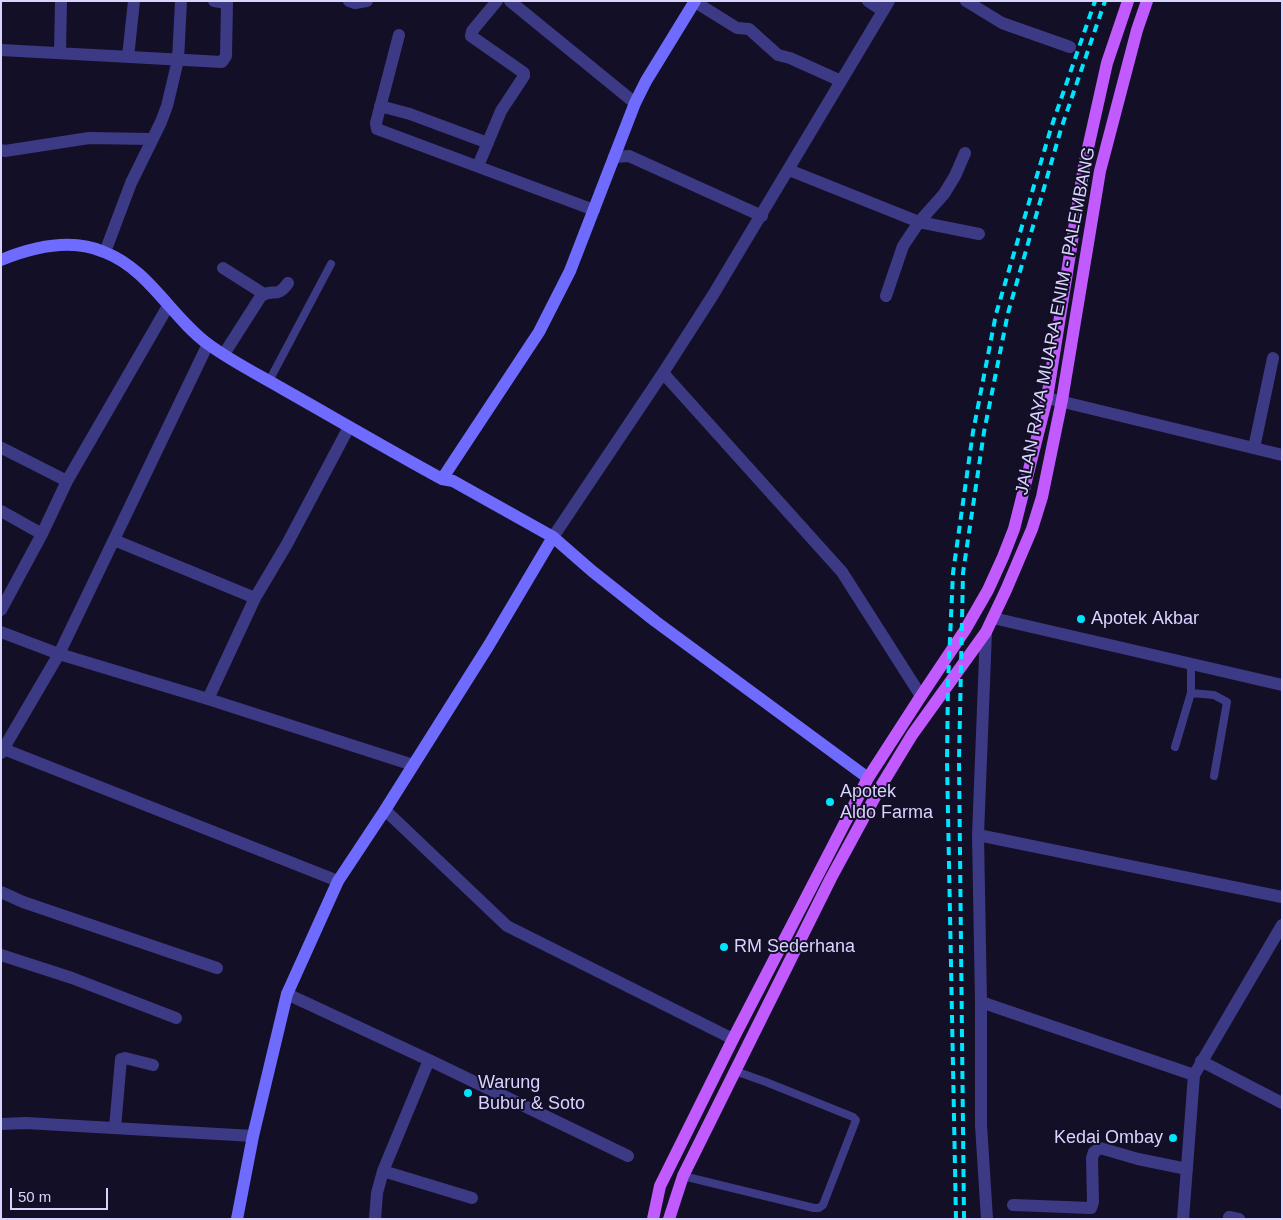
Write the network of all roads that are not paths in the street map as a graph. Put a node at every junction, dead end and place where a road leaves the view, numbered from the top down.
1 (61, 1) edge
2 (134, 1) edge
3 (181, 1) edge
4 (214, 1) edge
5 (349, 1) edge
6 (367, 1) edge
7 (497, 1) edge
8 (510, 1) edge
9 (868, 1) edge
10 (966, 1) edge
11 (1128, 1) edge
12 (1147, 1) edge
13 (228, 2) edge
14 (695, 2) edge
15 (886, 6) edge
16 (399, 35) dead end
17 (1070, 47) dead end
18 (1, 50) edge
19 (60, 54) junction
20 (128, 57) junction
21 (178, 60) junction
22 (1107, 63) junction
23 (1127, 69) junction
24 (841, 81) junction
25 (634, 103) junction
26 (380, 106) junction
27 (151, 139) junction
28 (488, 143) junction
29 (1, 150) edge
30 (965, 153) dead end
31 (614, 157) junction
32 (478, 166) junction
33 (789, 170) junction
34 (594, 210) junction
35 (762, 216) junction
36 (918, 222) junction
37 (978, 234) dead end
38 (105, 252) junction
39 (1, 260) edge
40 (331, 264) dead end
41 (223, 268) dead end
42 (288, 284) dead end
43 (264, 294) junction
44 (886, 296) dead end
45 (168, 306) junction
46 (208, 344) junction
47 (224, 354) junction
48 (1273, 358) dead end
49 (663, 373) junction
50 (269, 381) junction
51 (1047, 398) junction
52 (1062, 400) junction
53 (349, 427) junction
54 (2, 448) edge
55 (1254, 448) junction
56 (1282, 455) edge
57 (442, 479) junction
58 (67, 481) junction
59 (1, 511) edge
60 (42, 534) junction
61 (553, 537) junction
62 (114, 540) junction
63 (255, 598) junction
64 (1, 610) edge
65 (993, 618) junction
66 (1, 632) edge
67 (986, 632) junction
68 (59, 654) junction
69 (1190, 664) junction
70 (1282, 685) edge
71 (1191, 693) junction
72 (920, 696) junction
73 (208, 699) junction
74 (1175, 747) dead end
75 (2, 750) edge
76 (414, 765) junction
77 (1214, 776) dead end
78 (868, 778) junction
79 (385, 810) junction
80 (978, 834) junction
81 (338, 881) junction
82 (1, 892) edge
83 (1282, 897) edge
84 (1282, 925) edge
85 (1, 955) edge
86 (217, 968) dead end
87 (287, 994) junction
88 (981, 1002) junction
89 (176, 1018) dead end
90 (733, 1039) junction
91 (429, 1060) junction
92 (1201, 1062) junction
93 (153, 1065) dead end
94 (735, 1071) junction
95 (1194, 1075) junction
96 (1282, 1103) edge
97 (1, 1124) edge
98 (115, 1128) junction
99 (253, 1136) junction
100 (628, 1156) dead end
101 (1187, 1169) junction
102 (383, 1171) junction
103 (683, 1176) junction
104 (472, 1198) dead end
105 (1013, 1205) dead end
106 (1079, 1213) edge
107 (236, 1219) edge
108 (375, 1219) edge
109 (653, 1219) edge
110 (669, 1219) edge
111 (987, 1219) edge
112 (1183, 1219) edge

1 - 19 street
2 - 20 street
3 - 21 street
4 - 13 street
5 - 6 street
7 - 28 street
8 - 25 street
9 - 15 street
10 - 17 street
11 - 22 main road, JALAN RAYA MUARA ENIM - PALEMBANG
12 - 23 main road, JALAN RAYA MUARA ENIM - PALEMBANG
13 - 21 street
14 - 24 street
14 - 25 street
15 - 24 street
16 - 26 street
18 - 19 street
19 - 20 street
20 - 21 street
21 - 27 street
22 - 23 main road
22 - 51 main road, JALAN RAYA MUARA ENIM - PALEMBANG
23 - 52 main road, JALAN RAYA MUARA ENIM - PALEMBANG
24 - 33 street
25 - 31 street
26 - 28 street
26 - 32 street
27 - 29 street
27 - 38 street
28 - 32 street
30 - 36 street
31 - 34 street
31 - 35 street
32 - 34 street
33 - 35 street
33 - 36 street
34 - 57 street
35 - 49 street
36 - 37 street
36 - 44 street
38 - 39 street
38 - 45 street
40 - 50 lane
41 - 43 street
42 - 43 street
43 - 47 street
45 - 46 street
45 - 58 street
46 - 47 street
46 - 62 street
47 - 50 street
48 - 55 street
49 - 61 street
49 - 72 street
50 - 53 street
51 - 52 street
51 - 72 main road, JALAN RAYA MUARA ENIM - PALEMBANG
52 - 55 street
52 - 65 main road, JALAN RAYA MUARA ENIM - PALEMBANG
53 - 57 street
53 - 63 street
54 - 58 street
55 - 56 street
57 - 61 street
58 - 60 street
59 - 60 street
60 - 64 street
61 - 76 street
61 - 78 street
62 - 63 street
62 - 68 street
63 - 73 street
65 - 67 main road, JALAN RAYA MUARA ENIM - PALEMBANG
65 - 69 street
66 - 68 street
67 - 80 street
67 - 94 main road, JALAN RAYA MUARA ENIM - PALEMBANG
68 - 73 street
68 - 75 street
69 - 70 street
69 - 71 lane
71 - 74 lane
71 - 77 lane
72 - 78 main road, JALAN RAYA MUARA ENIM - PALEMBANG
73 - 76 street
75 - 81 street
76 - 79 street
78 - 90 main road, JALAN RAYA MUARA ENIM - PALEMBANG
79 - 81 street
79 - 90 street
80 - 83 street
80 - 88 street
81 - 87 street
82 - 86 street
84 - 92 street
85 - 89 street
87 - 91 street
87 - 99 street
88 - 95 street
88 - 111 street
90 - 109 main road, JALAN RAYA MUARA ENIM - PALEMBANG
91 - 100 street
91 - 102 street
92 - 95 street
92 - 96 street
93 - 98 street
94 - 103 main road, JALAN RAYA MUARA ENIM - PALEMBANG
94 - 103 lane
95 - 101 street
97 - 98 street
98 - 99 street
99 - 107 street
101 - 106 street
101 - 112 street
102 - 104 street
102 - 108 street
103 - 110 main road, JALAN RAYA MUARA ENIM - PALEMBANG
105 - 106 street

